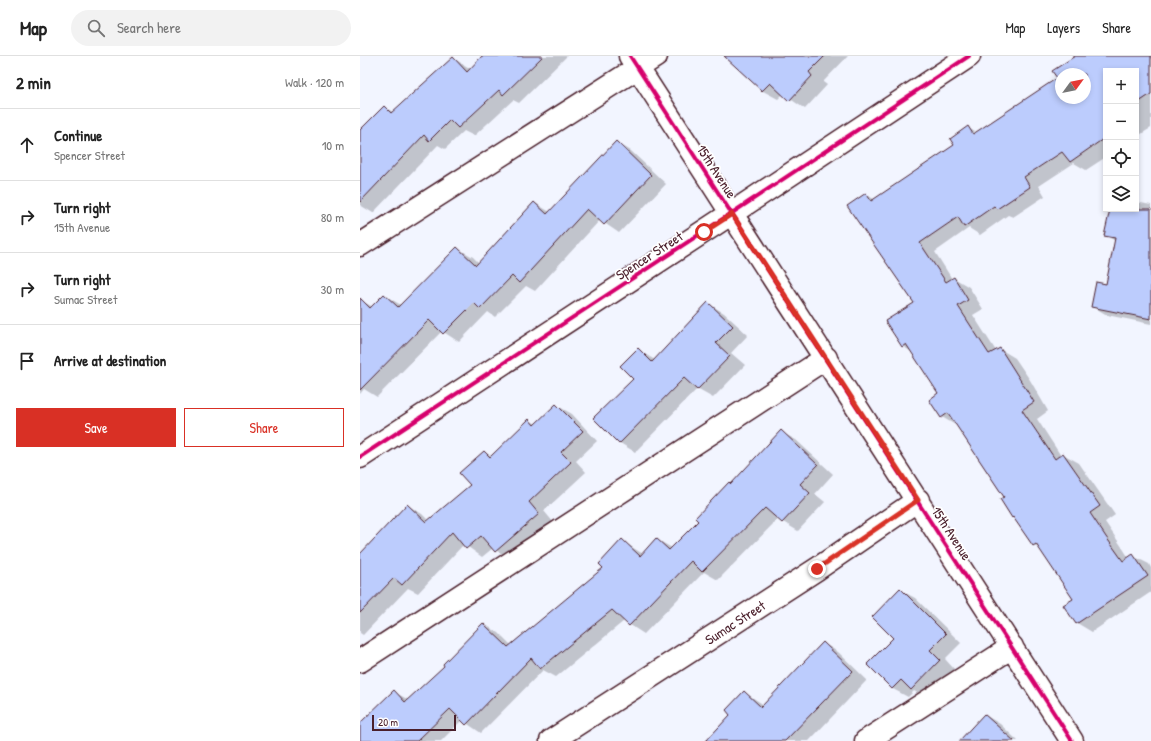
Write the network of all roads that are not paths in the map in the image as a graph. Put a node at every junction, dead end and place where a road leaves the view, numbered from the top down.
1 (656, 56) edge
2 (969, 56) edge
3 (634, 62) edge
4 (732, 214) junction
5 (360, 244) edge
6 (826, 358) junction
7 (360, 457) edge
8 (918, 500) junction
9 (1012, 647) junction
10 (360, 661) edge
11 (551, 741) edge
12 (866, 741) edge
13 (1072, 741) edge

1 - 3 street
2 - 4 street, Spencer Street
3 - 4 street, 15th Avenue
3 - 5 street
4 - 6 street, 15th Avenue
4 - 7 street, Spencer Street
6 - 8 street, 15th Avenue
6 - 10 street
8 - 9 street, 15th Avenue
8 - 11 street, Sumac Street
9 - 12 street
9 - 13 street, 15th Avenue

